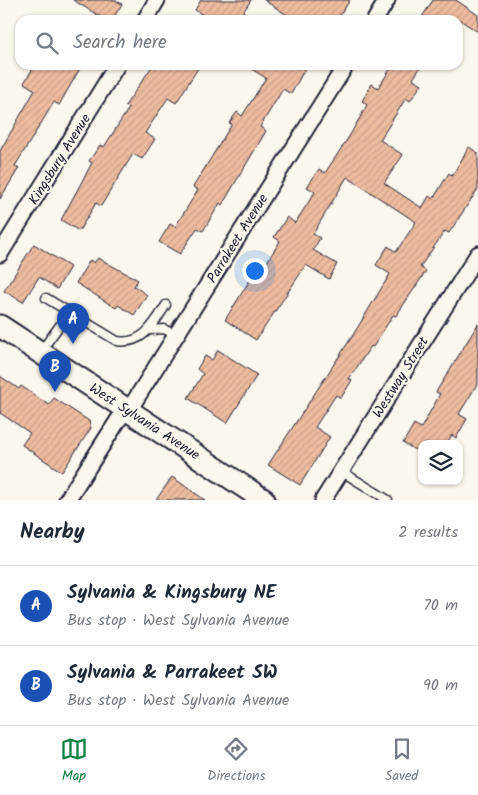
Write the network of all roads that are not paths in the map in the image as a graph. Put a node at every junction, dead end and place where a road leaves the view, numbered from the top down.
1 (157, 0) edge
2 (387, 0) edge
3 (148, 15) edge
4 (377, 15) edge
5 (114, 70) edge
6 (343, 70) edge
7 (0, 254) edge
8 (478, 254) edge
9 (46, 298) dead end
10 (166, 305) dead end
11 (76, 316) junction
12 (0, 326) edge
13 (151, 330) junction
14 (176, 335) junction
15 (40, 352) junction
16 (127, 409) junction
17 (341, 471) junction
18 (67, 500) edge
19 (264, 500) edge
20 (323, 500) edge
21 (388, 500) edge

1 - 3 street
2 - 4 street
5 - 7 street, Kingsbury Avenue
6 - 14 street, Parrakeet Avenue
8 - 17 street, Westway Street
9 - 11 lane
10 - 13 lane
11 - 13 lane
11 - 15 lane
12 - 15 main road, West Sylvania Avenue
13 - 14 lane
14 - 16 street, Parrakeet Avenue
15 - 16 main road, West Sylvania Avenue
16 - 18 street, Parrakeet Avenue
16 - 19 main road, West Sylvania Avenue
17 - 20 street, Westway Street
17 - 21 lane

